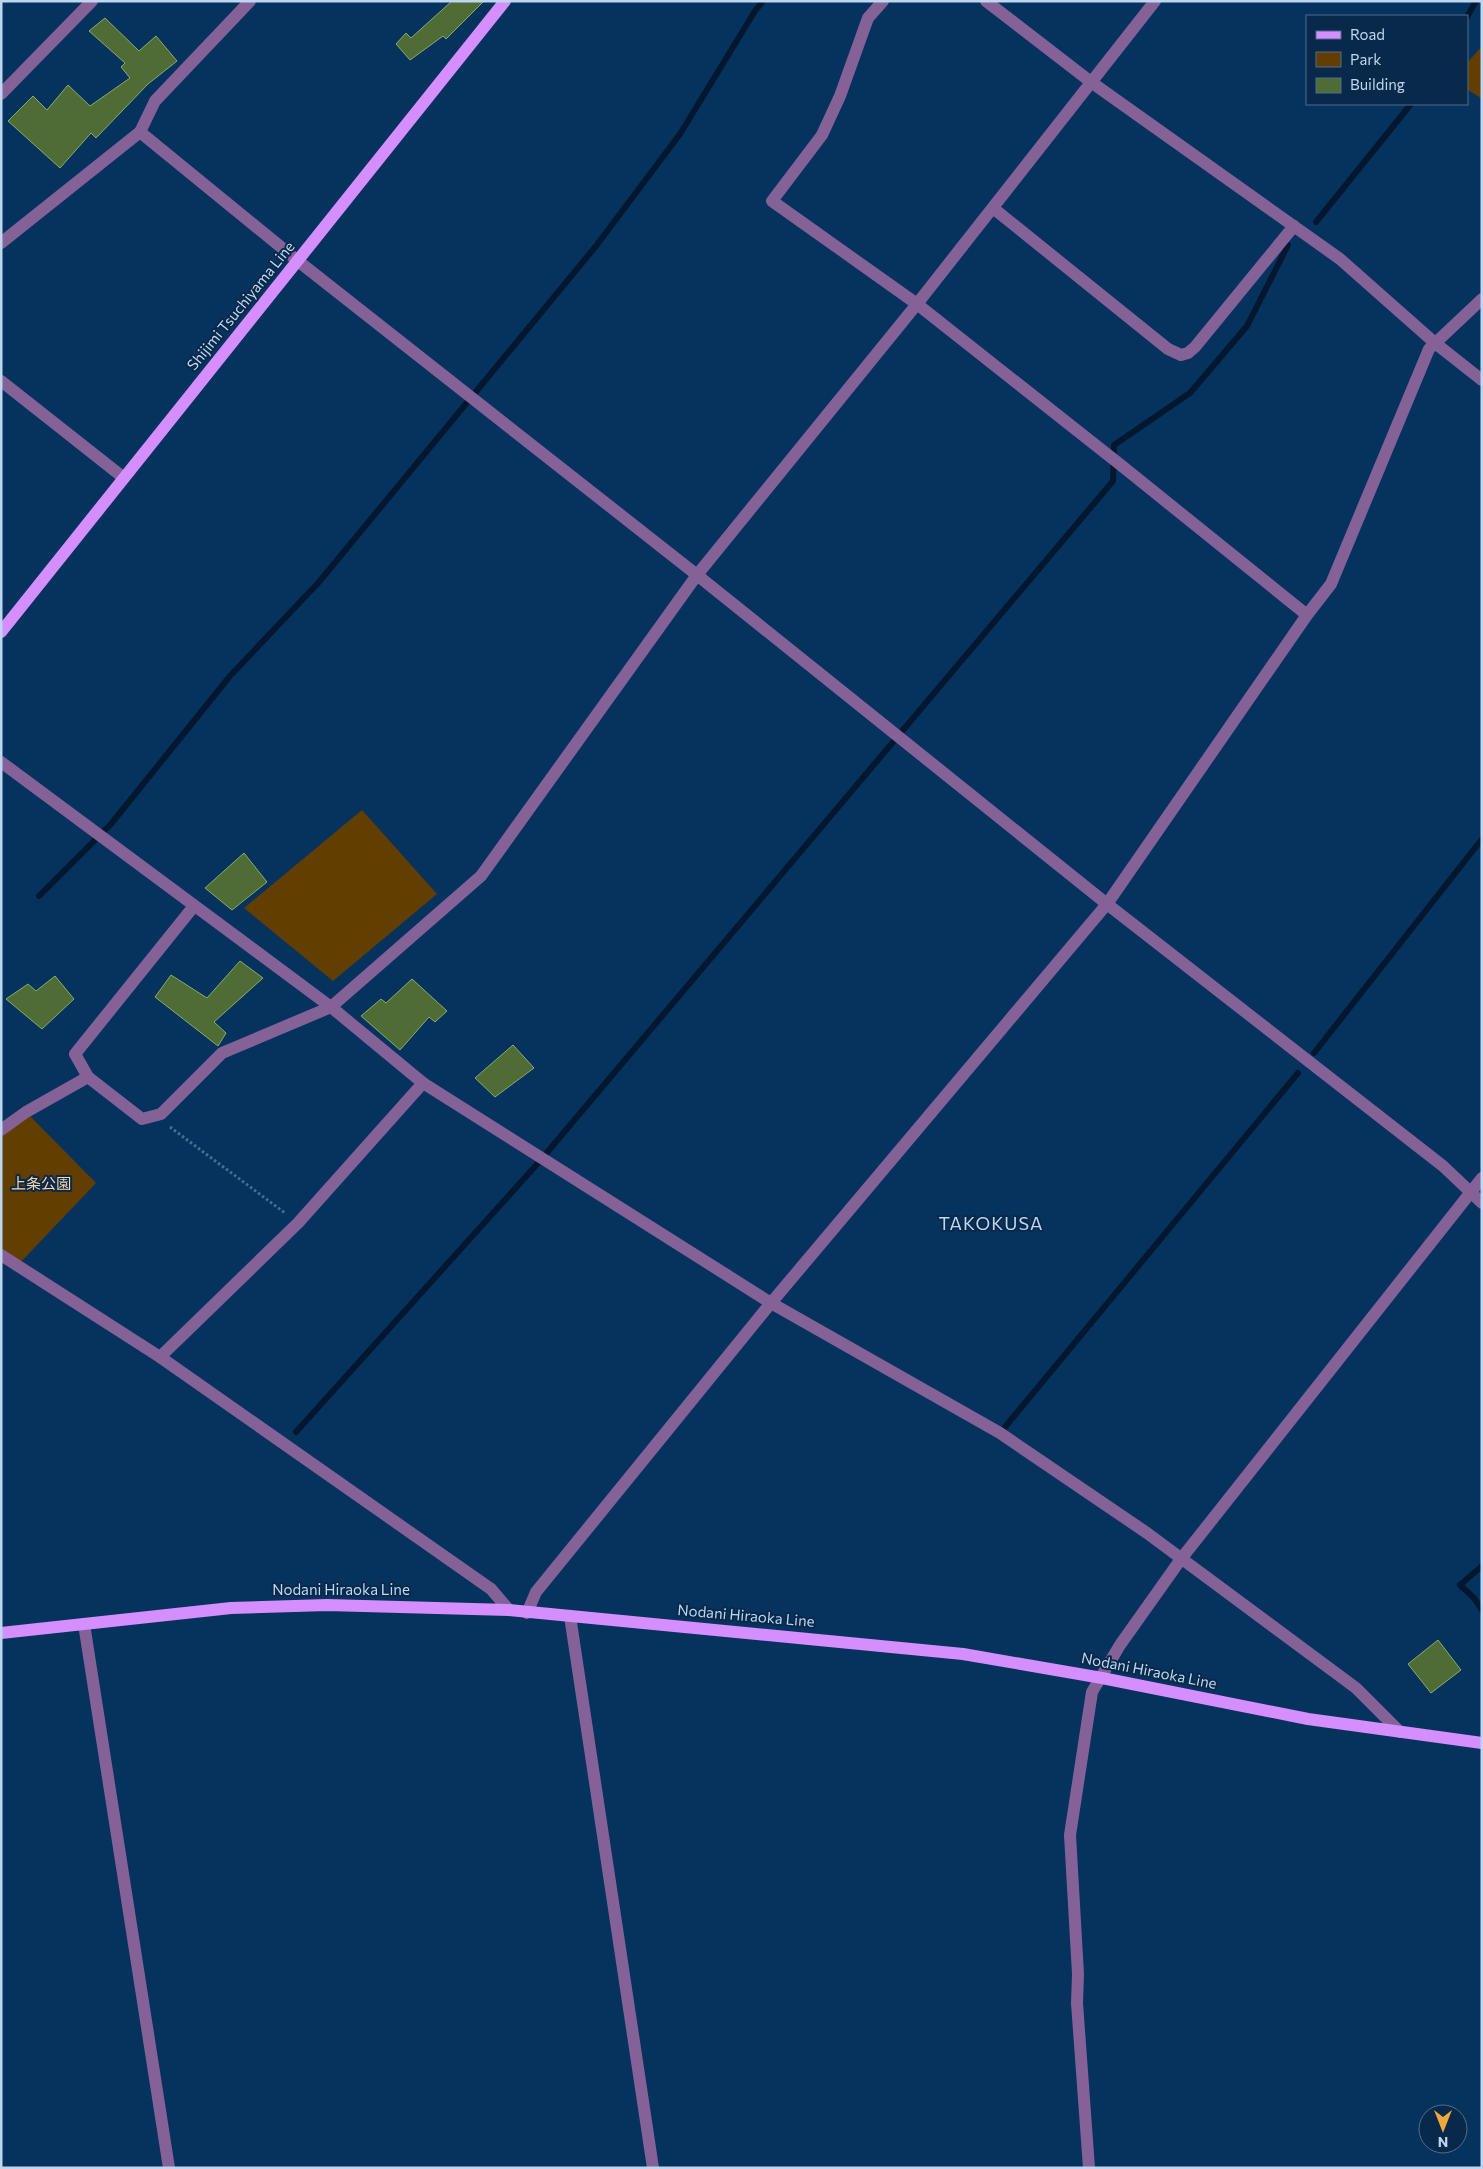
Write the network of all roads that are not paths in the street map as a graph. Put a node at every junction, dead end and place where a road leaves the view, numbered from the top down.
1 (92, 1) edge
2 (250, 1) edge
3 (505, 1) edge
4 (883, 1) edge
5 (986, 1) edge
6 (1154, 1) edge
7 (1091, 82) junction
8 (1, 94) edge
9 (140, 132) junction
10 (993, 208) junction
11 (1294, 226) junction
12 (1, 243) edge
13 (298, 261) junction
14 (1482, 299) edge
15 (917, 304) junction
16 (1435, 343) junction
17 (1482, 380) edge
18 (1, 381) edge
19 (124, 478) junction
20 (698, 575) junction
21 (1307, 615) junction
22 (1, 632) edge
23 (1, 762) edge
24 (1106, 904) junction
25 (194, 906) junction
26 (331, 1007) junction
27 (88, 1076) junction
28 (423, 1083) junction
29 (1, 1130) edge
30 (1482, 1178) edge
31 (1470, 1194) junction
32 (1482, 1203) edge
33 (1, 1255) edge
34 (771, 1303) junction
35 (160, 1357) junction
36 (1181, 1559) junction
37 (509, 1610) junction
38 (527, 1613) junction
39 (570, 1616) junction
40 (84, 1624) junction
41 (1, 1633) edge
42 (1102, 1678) junction
43 (1400, 1732) junction
44 (1482, 1742) edge
45 (169, 2168) edge
46 (653, 2168) edge
47 (1089, 2168) edge

1 - 8 street
2 - 9 street
3 - 13 main road, Shijimi Tsuchiyama Line
4 - 15 street
5 - 7 street
6 - 7 street
7 - 10 street
7 - 11 street
9 - 12 street
9 - 13 street
10 - 11 street
10 - 15 street
11 - 16 street
13 - 19 main road, Shijimi Tsuchiyama Line
13 - 20 street
14 - 16 street
15 - 20 street
15 - 21 street
16 - 17 street
16 - 21 street
18 - 19 street
19 - 22 main road, Shijimi Tsuchiyama Line
20 - 24 street
20 - 26 street
21 - 24 street
23 - 25 street
24 - 31 street
24 - 34 street
25 - 26 street
25 - 27 street
26 - 27 street
26 - 28 street
27 - 29 street
28 - 34 street
28 - 35 street
30 - 31 street
31 - 32 street
31 - 36 street
33 - 35 street
34 - 36 street
34 - 38 street
35 - 37 street
36 - 42 street
36 - 43 street
37 - 38 main road, Nodani Hiraoka Line
37 - 40 main road, Nodani Hiraoka Line
38 - 39 main road, Nodani Hiraoka Line
39 - 42 main road, Nodani Hiraoka Line
39 - 46 street
40 - 41 main road, Nodani Hiraoka Line
40 - 45 street
42 - 43 main road, Nodani Hiraoka Line
42 - 47 street
43 - 44 main road, Nodani Hiraoka Line

